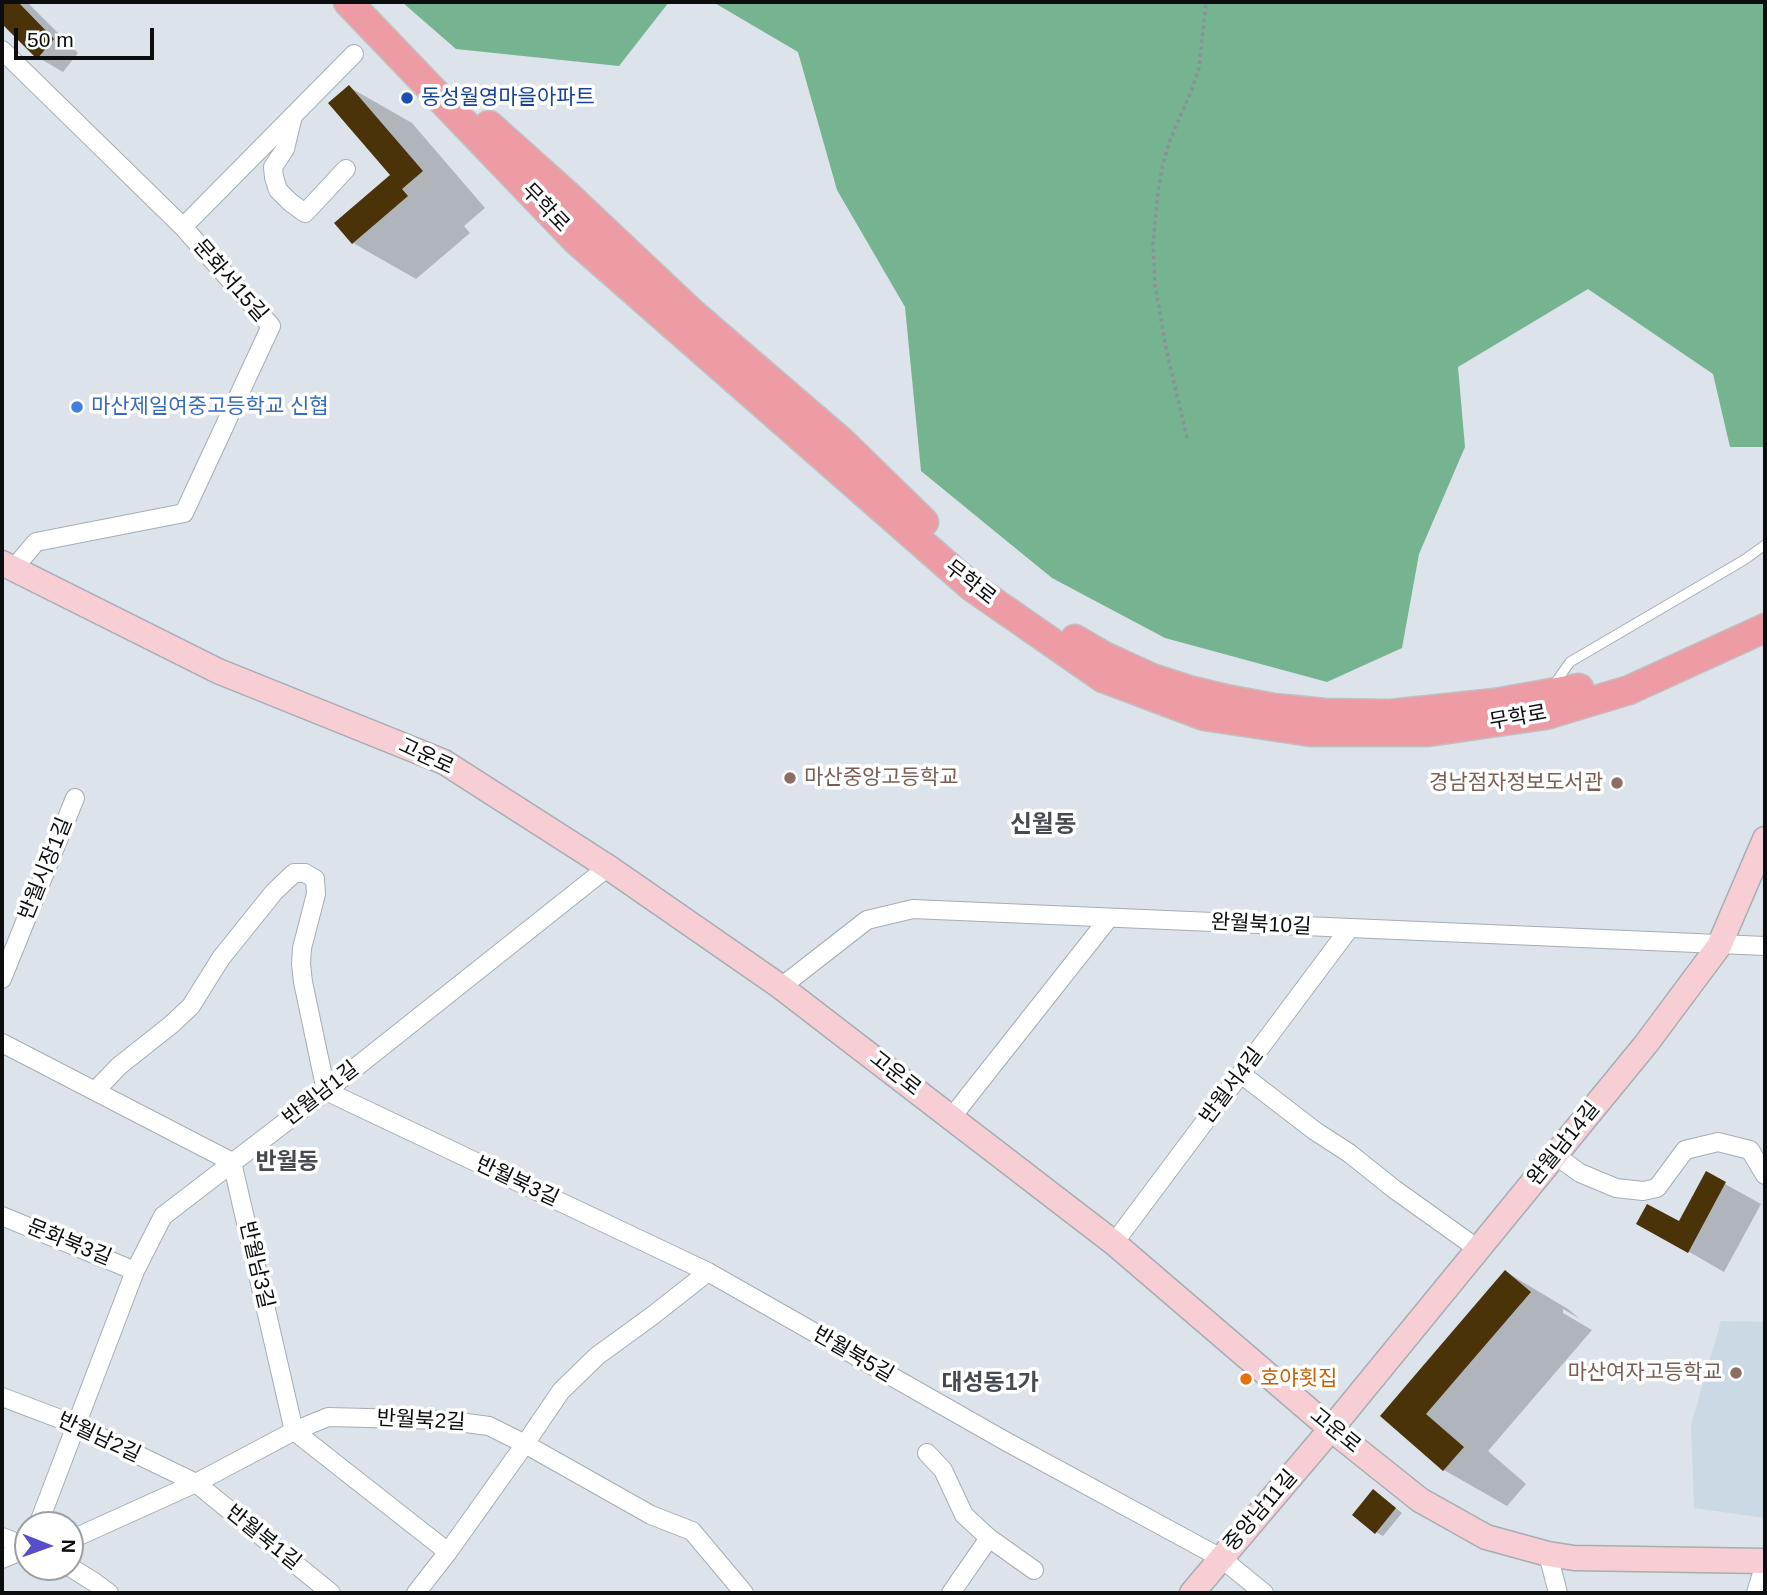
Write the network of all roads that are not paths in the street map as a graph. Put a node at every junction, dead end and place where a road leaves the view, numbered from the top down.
1 (348, 2) edge
2 (365, 2) edge
3 (2, 50) edge
4 (354, 54) dead end
5 (293, 116) junction
6 (346, 169) dead end
7 (183, 227) junction
8 (1765, 545) edge
9 (8, 565) edge
10 (1765, 610) edge
11 (1765, 628) edge
12 (1548, 694) junction
13 (75, 798) dead end
14 (1765, 839) edge
15 (608, 867) junction
16 (1109, 918) junction
17 (1349, 929) junction
18 (1719, 946) junction
19 (1765, 946) edge
20 (2, 979) edge
21 (781, 987) junction
22 (2, 1043) edge
23 (1241, 1074) junction
24 (95, 1091) junction
25 (326, 1091) junction
26 (951, 1118) junction
27 (1555, 1155) junction
28 (232, 1162) junction
29 (1765, 1175) edge
30 (2, 1216) edge
31 (1114, 1243) junction
32 (1478, 1249) junction
33 (135, 1270) junction
34 (708, 1272) junction
35 (2, 1397) edge
36 (76, 1425) junction
37 (1331, 1429) junction
38 (294, 1431) junction
39 (526, 1444) junction
40 (927, 1453) dead end
41 (196, 1483) junction
42 (43, 1511) edge
43 (84, 1534) edge
44 (989, 1538) junction
45 (448, 1552) junction
46 (1548, 1554) junction
47 (1220, 1558) junction
48 (1765, 1562) edge
49 (1034, 1570) dead end
50 (84, 1576) edge
51 (109, 1593) edge
52 (331, 1593) edge
53 (416, 1593) edge
54 (744, 1593) edge
55 (951, 1593) edge
56 (1192, 1593) edge
57 (1264, 1593) edge
58 (1558, 1593) edge
59 (1756, 1593) edge

1 - 11 main road, 무학로
2 - 12 main road, 무학로
3 - 7 street, 문화서15길
4 - 5 street
5 - 6 street
5 - 7 street
7 - 9 street, 문화서15길
8 - 12 lane
9 - 15 main road, 고운로
10 - 12 main road, 무학로
13 - 20 street, 반월시장1길
14 - 18 main road, 완월남14길
15 - 21 main road, 고운로
15 - 25 street, 반월남1길
16 - 17 street, 완월북10길
16 - 21 street, 완월북10길
16 - 26 street
17 - 18 street, 완월북10길
17 - 23 street, 반월서4길
18 - 19 street, 완월북10길
18 - 27 main road, 완월남14길
21 - 26 main road, 고운로
22 - 24 street
23 - 31 street, 반월서4길
23 - 32 street
24 - 25 street
24 - 28 street
25 - 28 street, 반월남1길
25 - 34 street, 반월북3길
26 - 31 main road, 고운로
27 - 29 street
27 - 32 main road, 완월남14길
28 - 33 street, 반월남1길
28 - 38 street, 반월남3길
30 - 33 street, 문화북3길
31 - 37 main road, 고운로
32 - 37 main road, 완월남14길
33 - 36 street, 반월남1길
34 - 39 street
34 - 47 street, 반월북5길
35 - 36 street, 반월남2길
36 - 41 street, 반월남2길
36 - 42 street, 반월남1길
37 - 46 main road, 고운로
37 - 47 main road, 중앙남11길
38 - 39 street, 반월북2길
38 - 41 street, 반월북2길
38 - 45 street
39 - 45 street
39 - 54 street, 반월북2길
40 - 44 street
41 - 43 street, 반월북2길
41 - 52 street, 반월북1길
44 - 49 street
44 - 55 street
45 - 53 street
46 - 48 main road, 고운로
46 - 58 street
47 - 56 main road, 중앙남11길
47 - 57 street, 반월북5길
48 - 59 street
50 - 51 street

